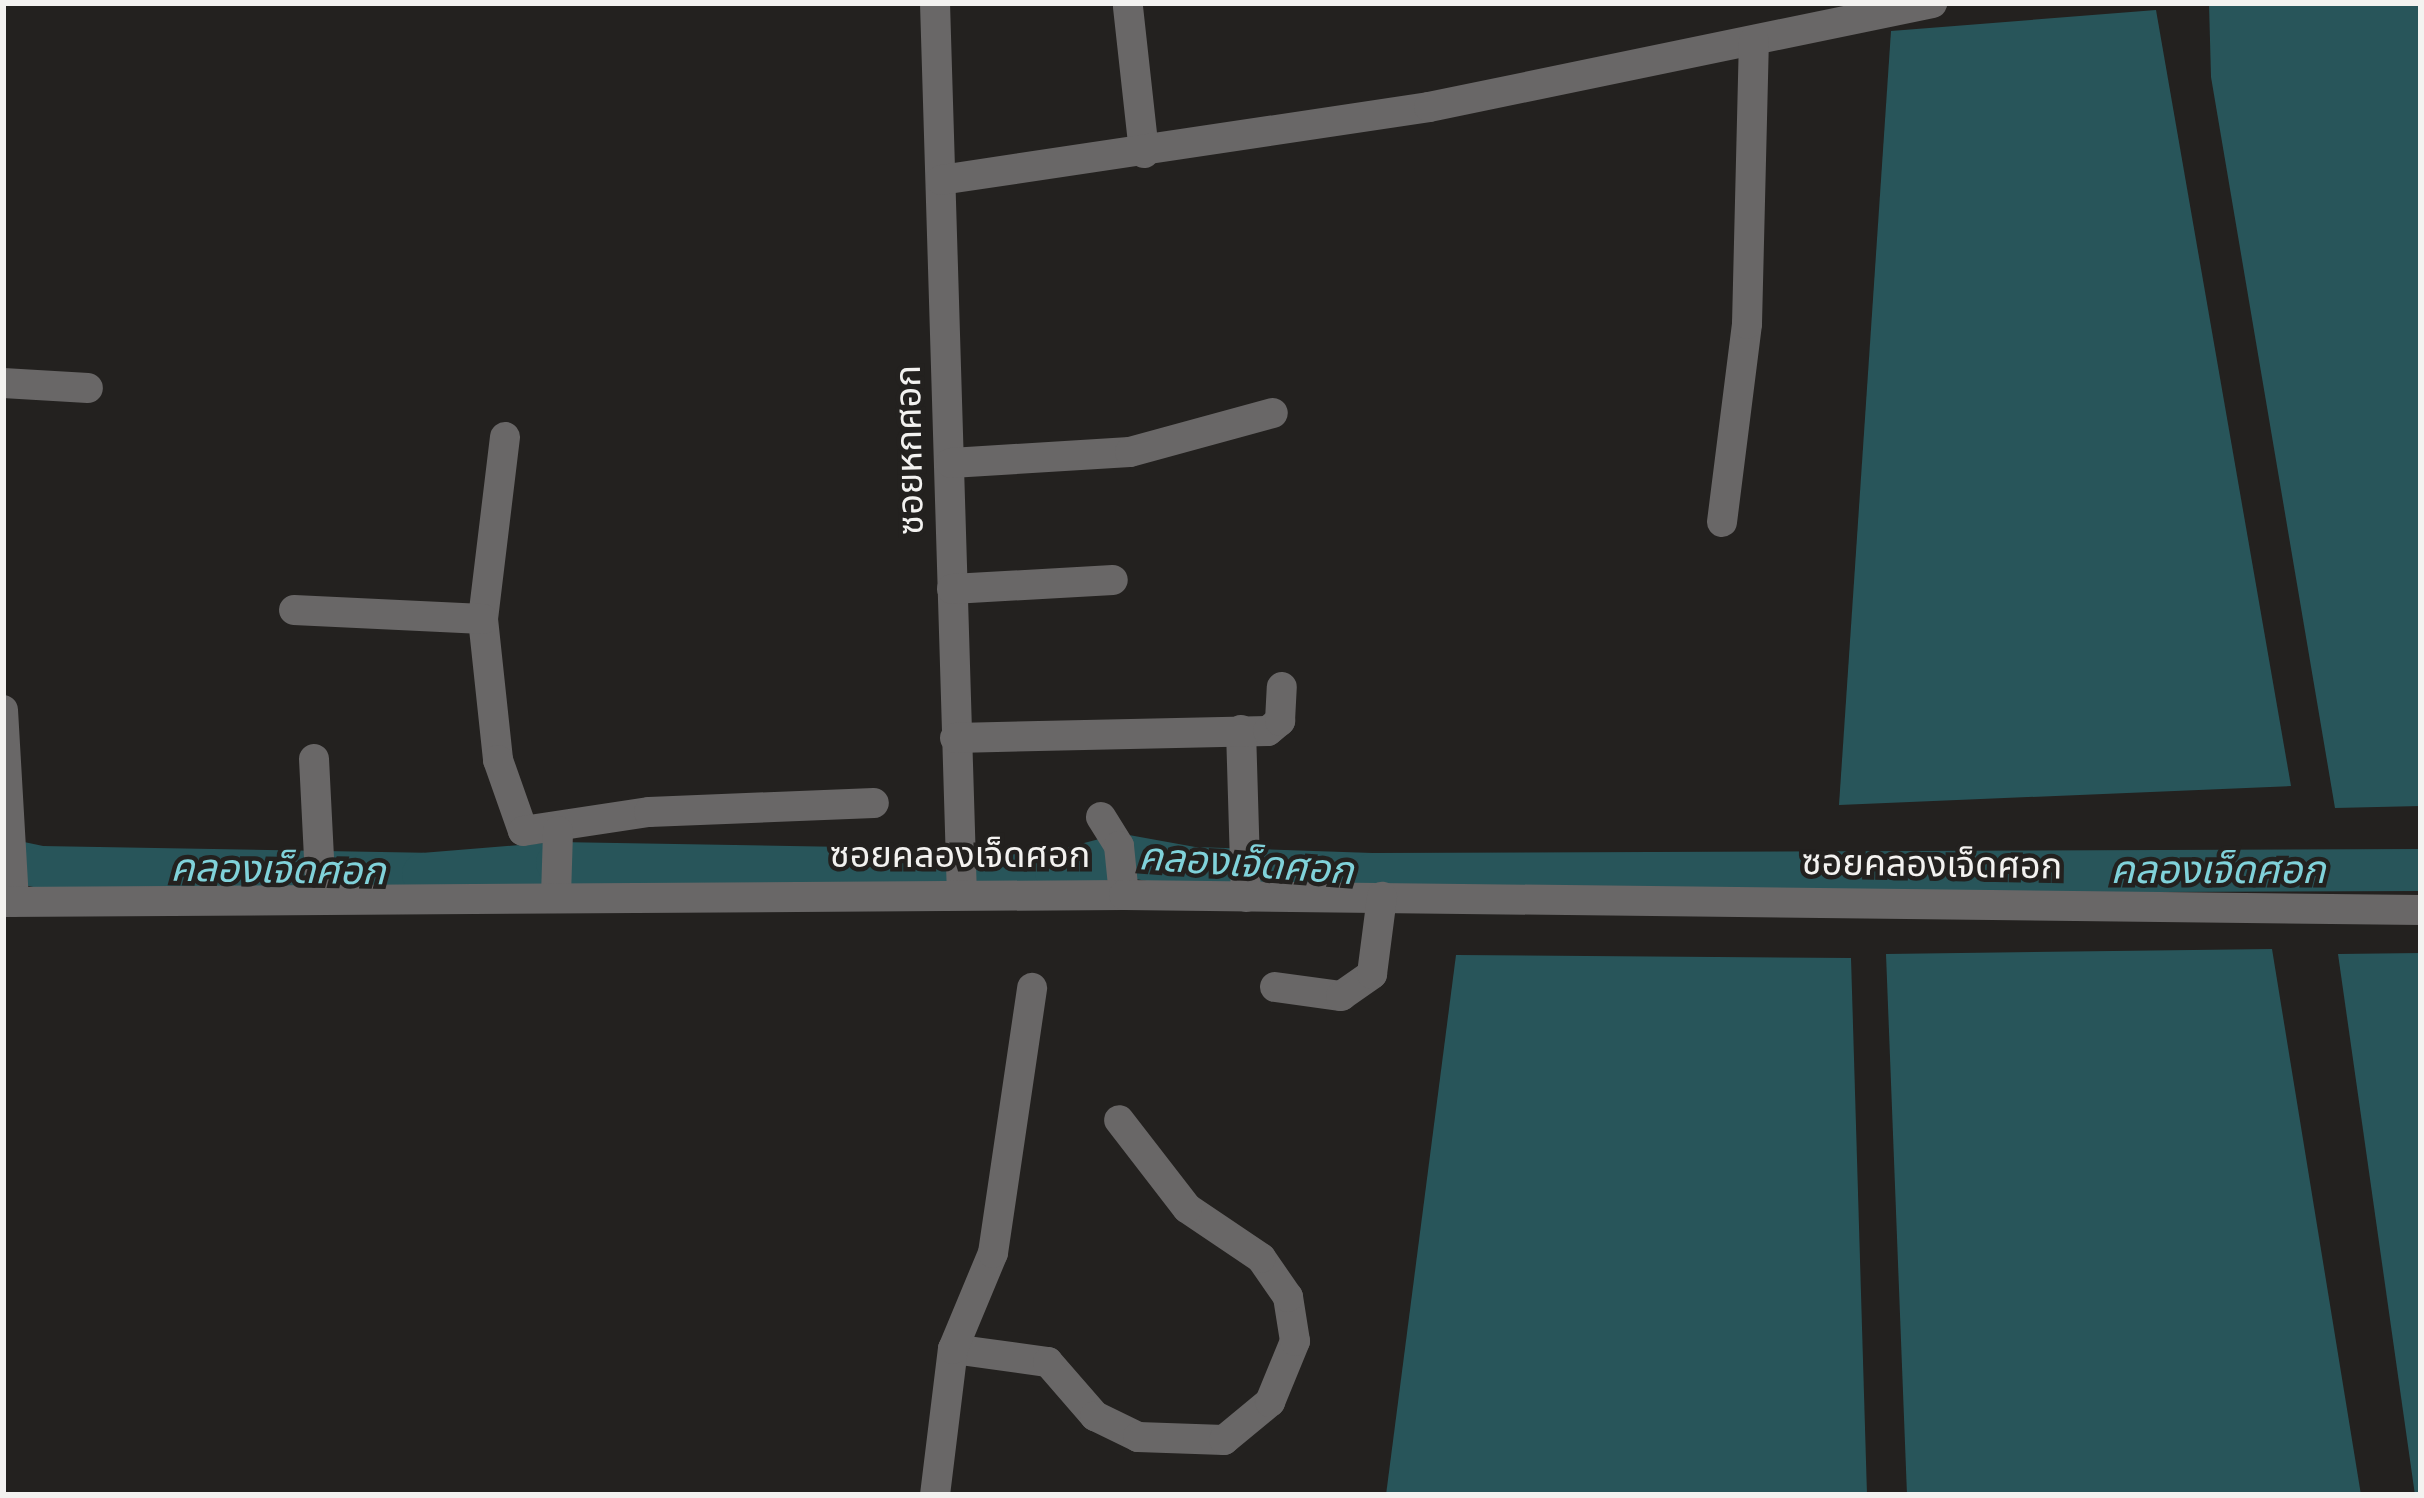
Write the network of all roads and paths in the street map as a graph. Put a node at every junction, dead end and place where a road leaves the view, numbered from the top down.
1 (935, 3) edge
2 (1929, 3) edge
3 (1128, 7) dead end
4 (1754, 41) junction
5 (1144, 153) junction
6 (941, 180) junction
7 (3, 382) edge
8 (88, 388) dead end
9 (1273, 413) dead end
10 (505, 437) dead end
11 (966, 463) junction
12 (1722, 522) dead end
13 (1113, 580) dead end
14 (967, 589) junction
15 (293, 610) dead end
16 (483, 620) junction
17 (1282, 687) dead end
18 (3, 710) edge
19 (1241, 730) junction
20 (955, 738) junction
21 (314, 759) dead end
22 (874, 803) dead end
23 (1100, 818) dead end
24 (558, 837) junction
25 (1122, 872) junction
26 (1246, 886) junction
27 (556, 890) junction
28 (10, 893) edge
29 (321, 895) junction
30 (962, 895) junction
31 (1382, 897) junction
32 (2421, 910) edge
33 (1275, 987) dead end
34 (1032, 988) dead end
35 (1119, 1120) dead end
36 (953, 1349) junction
37 (935, 1495) edge

1 - 6 street, ซอยหกศอก
2 - 4 street
3 - 5 street
4 - 5 street
4 - 12 street
5 - 6 street
6 - 11 street, ซอยหกศอก
7 - 8 street
9 - 11 street
10 - 16 street
11 - 14 street, ซอยหกศอก
13 - 14 street
14 - 20 street, ซอยหกศอก
15 - 16 street
16 - 24 street
17 - 19 street
18 - 28 street
19 - 20 street
19 - 26 street
20 - 30 street, ซอยหกศอก
21 - 29 street
22 - 24 street
23 - 25 street
24 - 27 street
25 - 26 street, ซอยคลองเจ็ดศอก
25 - 30 street, ซอยคลองเจ็ดศอก
26 - 31 street, ซอยคลองเจ็ดศอก
27 - 29 street, ซอยคลองเจ็ดศอก
27 - 30 street, ซอยคลองเจ็ดศอก
28 - 29 street, ซอยคลองเจ็ดศอก
31 - 32 street, ซอยคลองเจ็ดศอก
31 - 33 street
34 - 36 street
35 - 36 street
36 - 37 street

